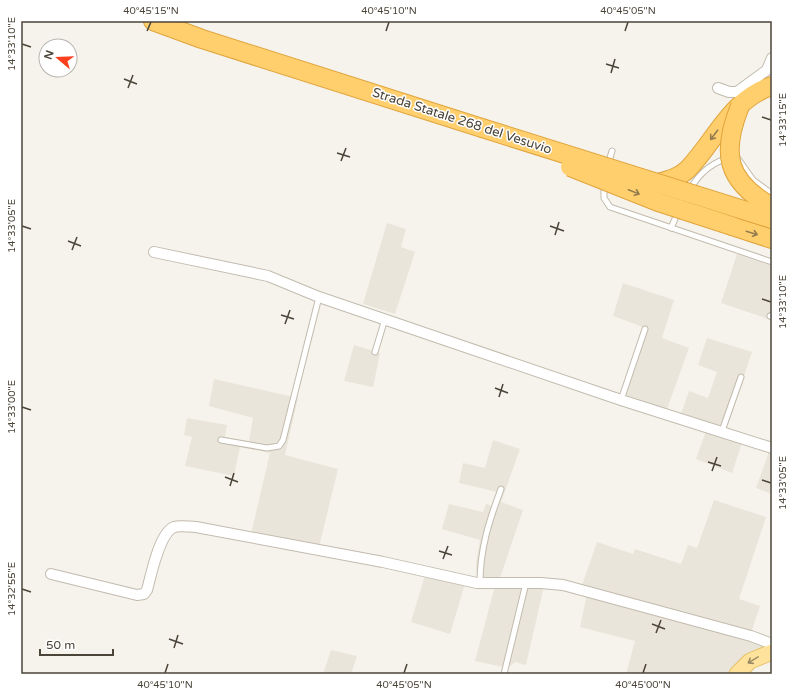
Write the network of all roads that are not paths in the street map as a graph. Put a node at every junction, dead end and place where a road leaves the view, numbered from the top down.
1 (153, 21) edge
2 (772, 58) edge
3 (772, 86) edge
4 (718, 88) dead end
5 (740, 106) junction
6 (482, 128) junction
7 (612, 151) dead end
8 (658, 183) junction
9 (772, 194) edge
10 (684, 199) dead end
11 (682, 205) dead end
12 (772, 207) edge
13 (772, 219) edge
14 (671, 228) junction
15 (772, 239) edge
16 (154, 252) dead end
17 (772, 262) edge
18 (319, 297) junction
19 (385, 319) junction
20 (645, 328) dead end
21 (375, 352) dead end
22 (741, 377) dead end
23 (621, 400) junction
24 (722, 431) junction
25 (220, 440) dead end
26 (772, 448) edge
27 (500, 489) dead end
28 (51, 574) dead end
29 (480, 583) junction
30 (526, 583) junction
31 (772, 644) edge
32 (772, 652) edge
33 (504, 674) edge
34 (737, 674) edge

1 - 6 highway, Strada Statale 268 del Vesuvio
2 - 4 street
3 - 5 highway
5 -> 8 highway, bridge
5 - 12 highway, bridge
6 - 8 highway, Strada Statale 268 del Vesuvio, bridge
6 -> 15 highway, bridge
7 - 14 lane
8 - 13 highway, Strada Statale 268 del Vesuvio, bridge
9 - 10 lane
11 - 14 lane
14 - 17 lane
16 - 18 street
18 - 19 street
18 - 25 lane
19 - 21 lane
19 - 23 street
20 - 23 lane
22 - 24 lane
23 - 24 street
24 - 26 street
27 - 29 lane
28 - 29 street
29 - 30 street
30 - 31 street
30 - 33 lane
32 -> 34 main road

